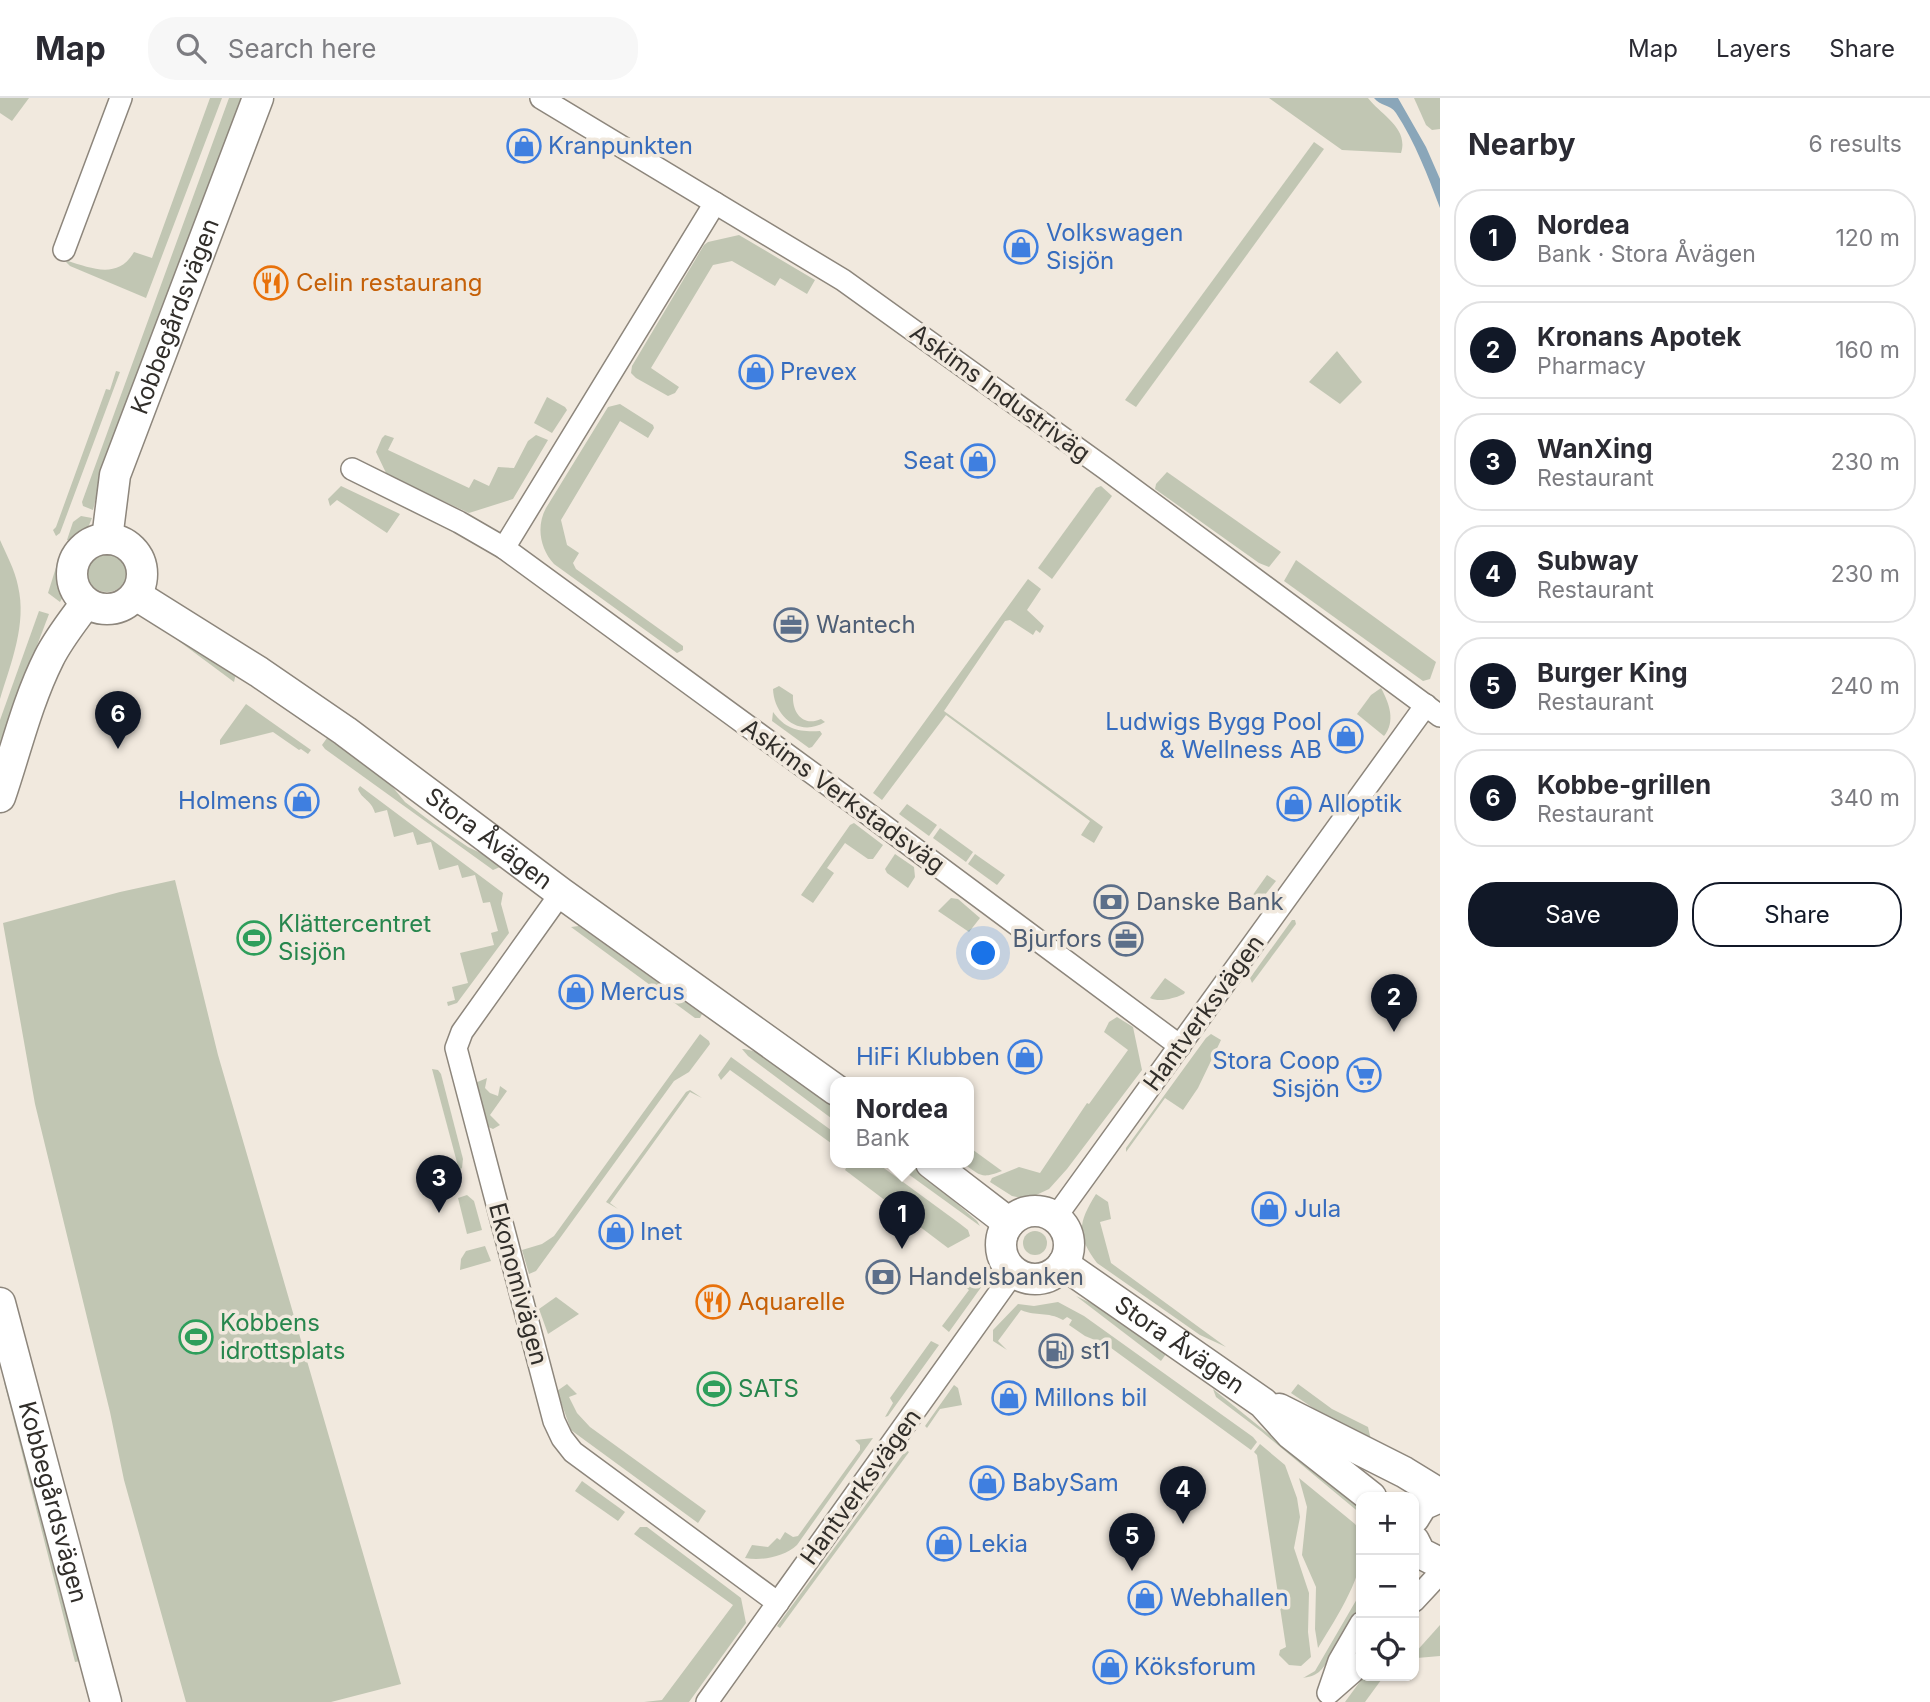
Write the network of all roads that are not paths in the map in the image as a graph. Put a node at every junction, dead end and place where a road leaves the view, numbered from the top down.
1 (121, 98) edge
2 (258, 98) edge
3 (541, 98) edge
4 (715, 203) junction
5 (64, 250) dead end
6 (352, 469) dead end
7 (107, 539) junction
8 (504, 548) junction
9 (136, 595) junction
10 (86, 603) junction
11 (1433, 711) edge
12 (0, 797) edge
13 (561, 892) junction
14 (1180, 1046) junction
15 (830, 1086) edge
16 (938, 1168) edge
17 (1055, 1218) junction
18 (1010, 1223) junction
19 (1063, 1264) junction
20 (1014, 1272) junction
21 (0, 1303) edge
22 (7, 1358) edge
23 (1263, 1403) junction
24 (1365, 1492) edge
25 (1440, 1495) edge
26 (1419, 1510) edge
27 (1419, 1551) edge
28 (1440, 1563) edge
29 (1440, 1573) edge
30 (1419, 1596) edge
31 (778, 1602) junction
32 (1356, 1632) edge
33 (1356, 1668) edge
34 (1324, 1698) edge
35 (106, 1702) edge
36 (708, 1702) edge

1 - 5 street
2 - 7 street, Kobbegårdsvägen
3 - 4 street, Askims Industriväg
4 - 8 street
4 - 11 street, Askims Industriväg
6 - 8 street, Askims Verkstadsväg
7 - 9 street
7 - 10 street
8 - 14 street, Askims Verkstadsväg
9 - 10 street
9 - 13 street, Stora Åvägen
10 - 12 street
11 - 14 street, Hantverksvägen
13 - 15 street, Stora Åvägen
13 - 31 street, Ekonomivägen
14 - 17 street, Hantverksvägen
16 - 18 street
17 - 18 street
17 - 19 street
18 - 20 street
19 - 20 street
19 - 23 street, Stora Åvägen
20 - 31 street, Hantverksvägen
21 - 22 street, Kobbegårdsvägen
22 - 35 street, Kobbegårdsvägen
23 - 24 street, Stora Åvägen
23 - 25 street, Stora Åvägen
25 - 26 street, Stora Åvägen
27 - 28 street
29 - 30 street
31 - 36 street, Hantverksvägen
32 - 34 street
33 - 34 street

